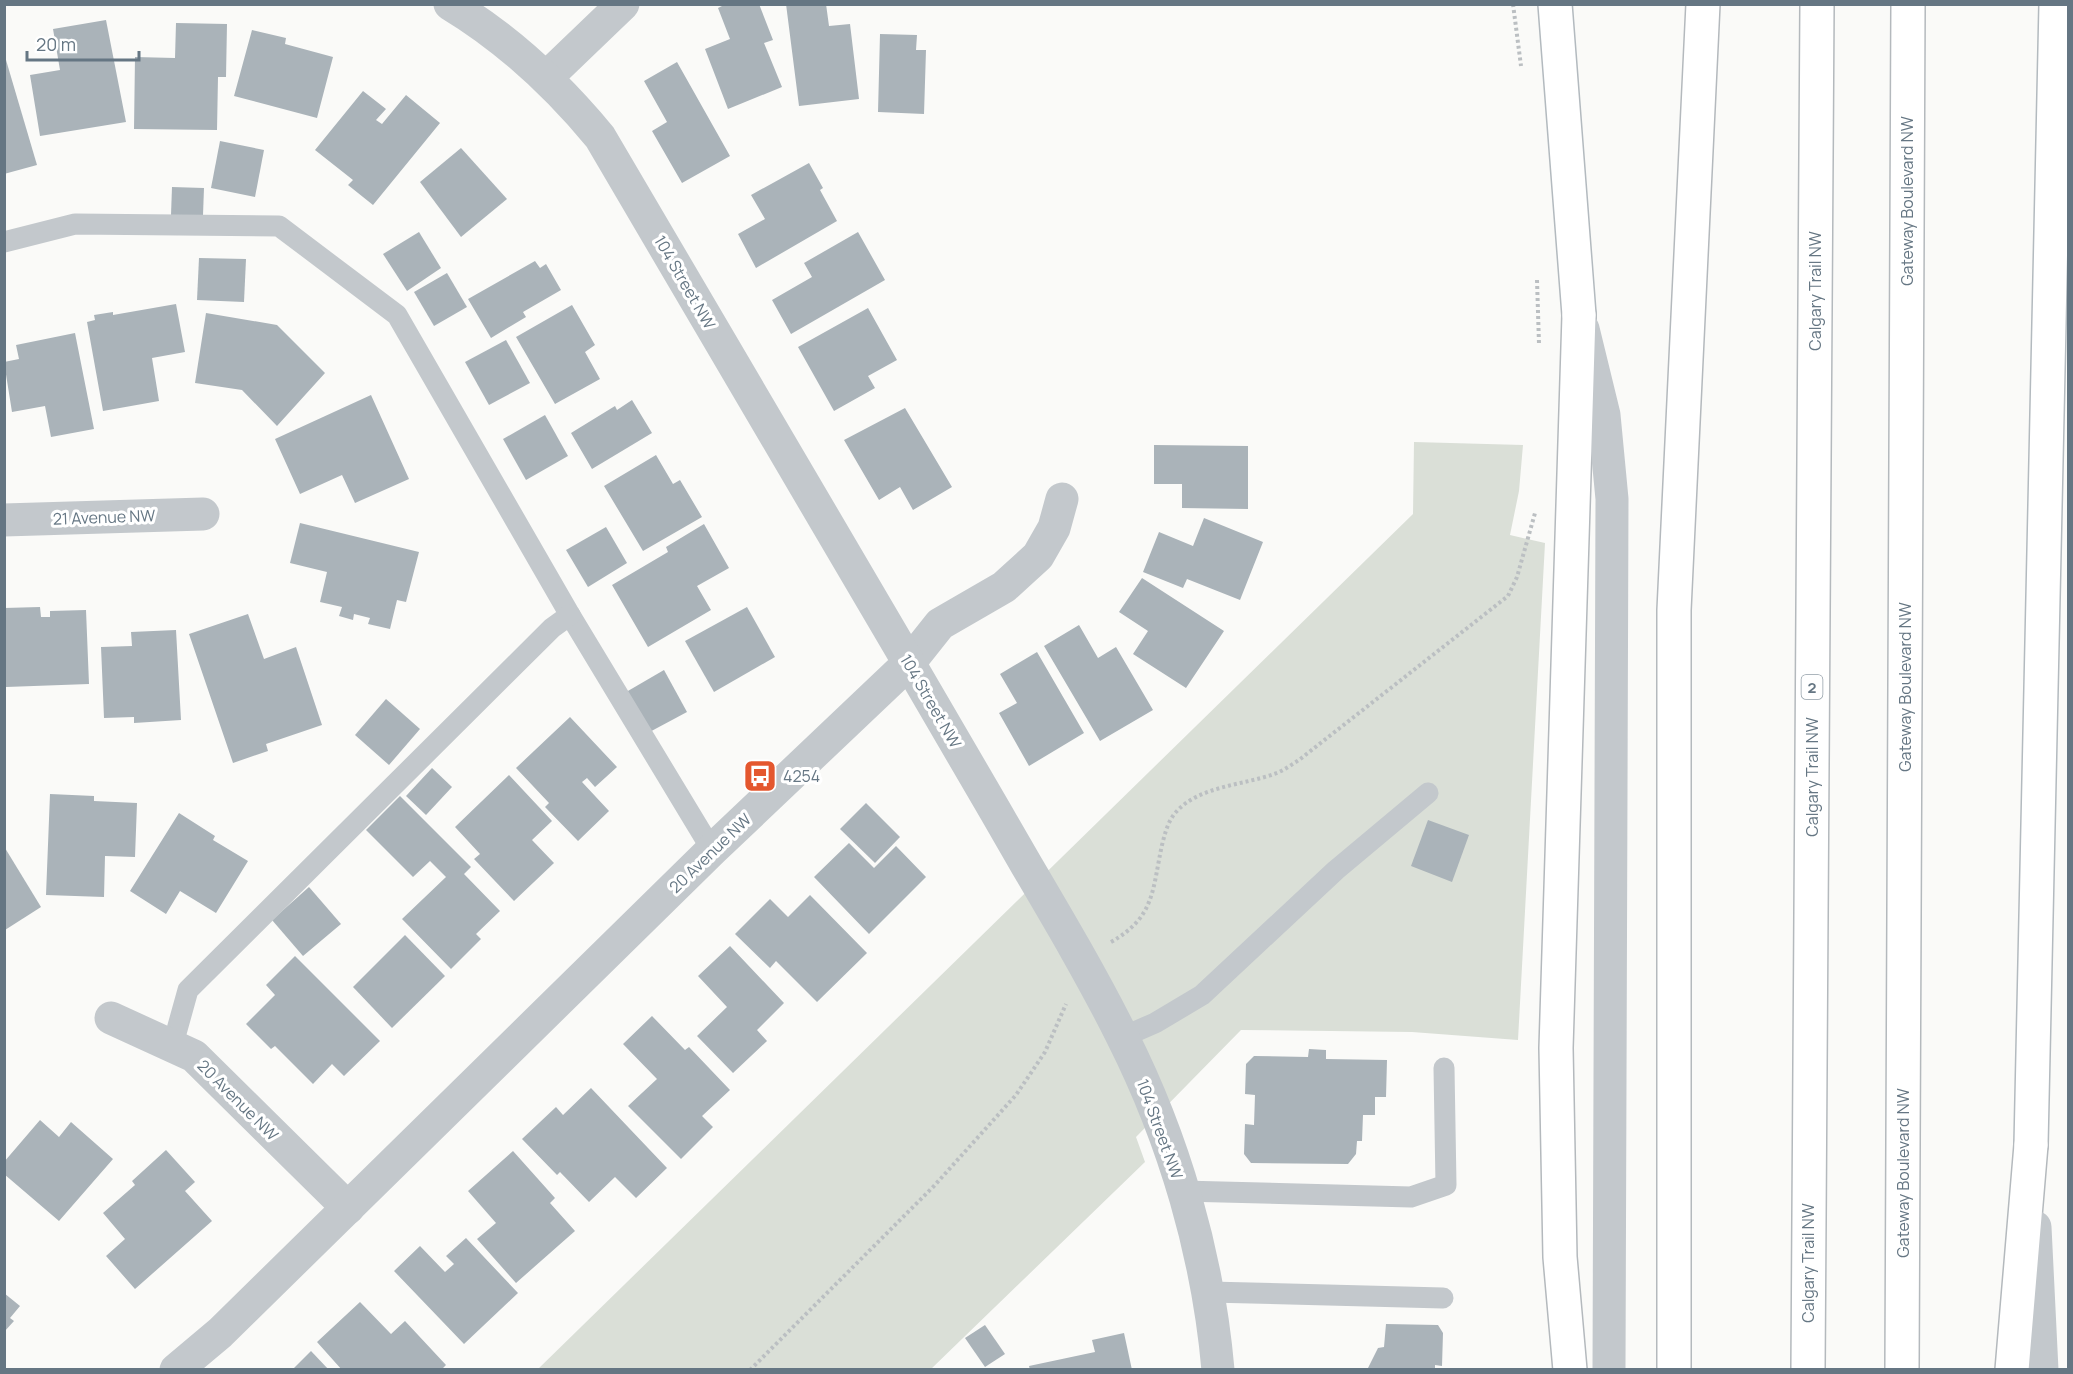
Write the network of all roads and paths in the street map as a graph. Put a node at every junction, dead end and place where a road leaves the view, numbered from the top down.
1 (450, 4) edge
2 (622, 4) edge
3 (1513, 4) edge
4 (1555, 4) edge
5 (1703, 4) edge
6 (1817, 4) edge
7 (1908, 4) edge
8 (2056, 4) edge
9 (1522, 76) dead end
10 (547, 77) junction
11 (4, 242) edge
12 (1537, 276) dead end
13 (1579, 315) junction
14 (1539, 346) dead end
15 (1062, 499) dead end
16 (1538, 503) dead end
17 (203, 514) dead end
18 (4, 520) edge
19 (570, 615) junction
20 (909, 663) junction
21 (1428, 793) dead end
22 (712, 850) junction
23 (1081, 958) junction
24 (111, 1018) dead end
25 (1123, 1037) junction
26 (173, 1044) junction
27 (1444, 1068) dead end
28 (2031, 1145) junction
29 (1182, 1191) junction
30 (348, 1208) junction
31 (1209, 1292) junction
32 (1443, 1298) dead end
33 (176, 1370) edge
34 (750, 1370) edge
35 (1218, 1370) edge
36 (1570, 1370) edge
37 (1610, 1370) edge
38 (1674, 1370) edge
39 (1808, 1370) edge
40 (1902, 1370) edge
41 (2012, 1370) edge
42 (2042, 1370) edge

1 - 10 street
2 - 10 street
3 - 9 path
4 - 13 main road
5 - 38 main road
6 - 39 main road, Calgary Trail NW / 2
7 - 40 main road, Gateway Boulevard NW
8 - 28 main road
10 - 20 street, 104 Street NW
11 - 19 lane
12 - 14 path
13 - 36 main road
13 - 37 street
15 - 20 street, 20 Avenue NW
16 - 23 path
17 - 18 street, 21 Avenue NW
19 - 22 lane
19 - 26 lane
20 - 22 street, 20 Avenue NW
20 - 23 street, 104 Street NW
21 - 25 lane
22 - 30 street, 20 Avenue NW
23 - 25 street, 104 Street NW
23 - 34 path
24 - 26 street, 20 Avenue NW
25 - 29 street, 104 Street NW
26 - 30 street, 20 Avenue NW
27 - 29 lane
28 - 41 main road
28 - 42 street
29 - 31 street, 104 Street NW
30 - 33 street, 20 Avenue NW
31 - 32 lane
31 - 35 street, 104 Street NW

